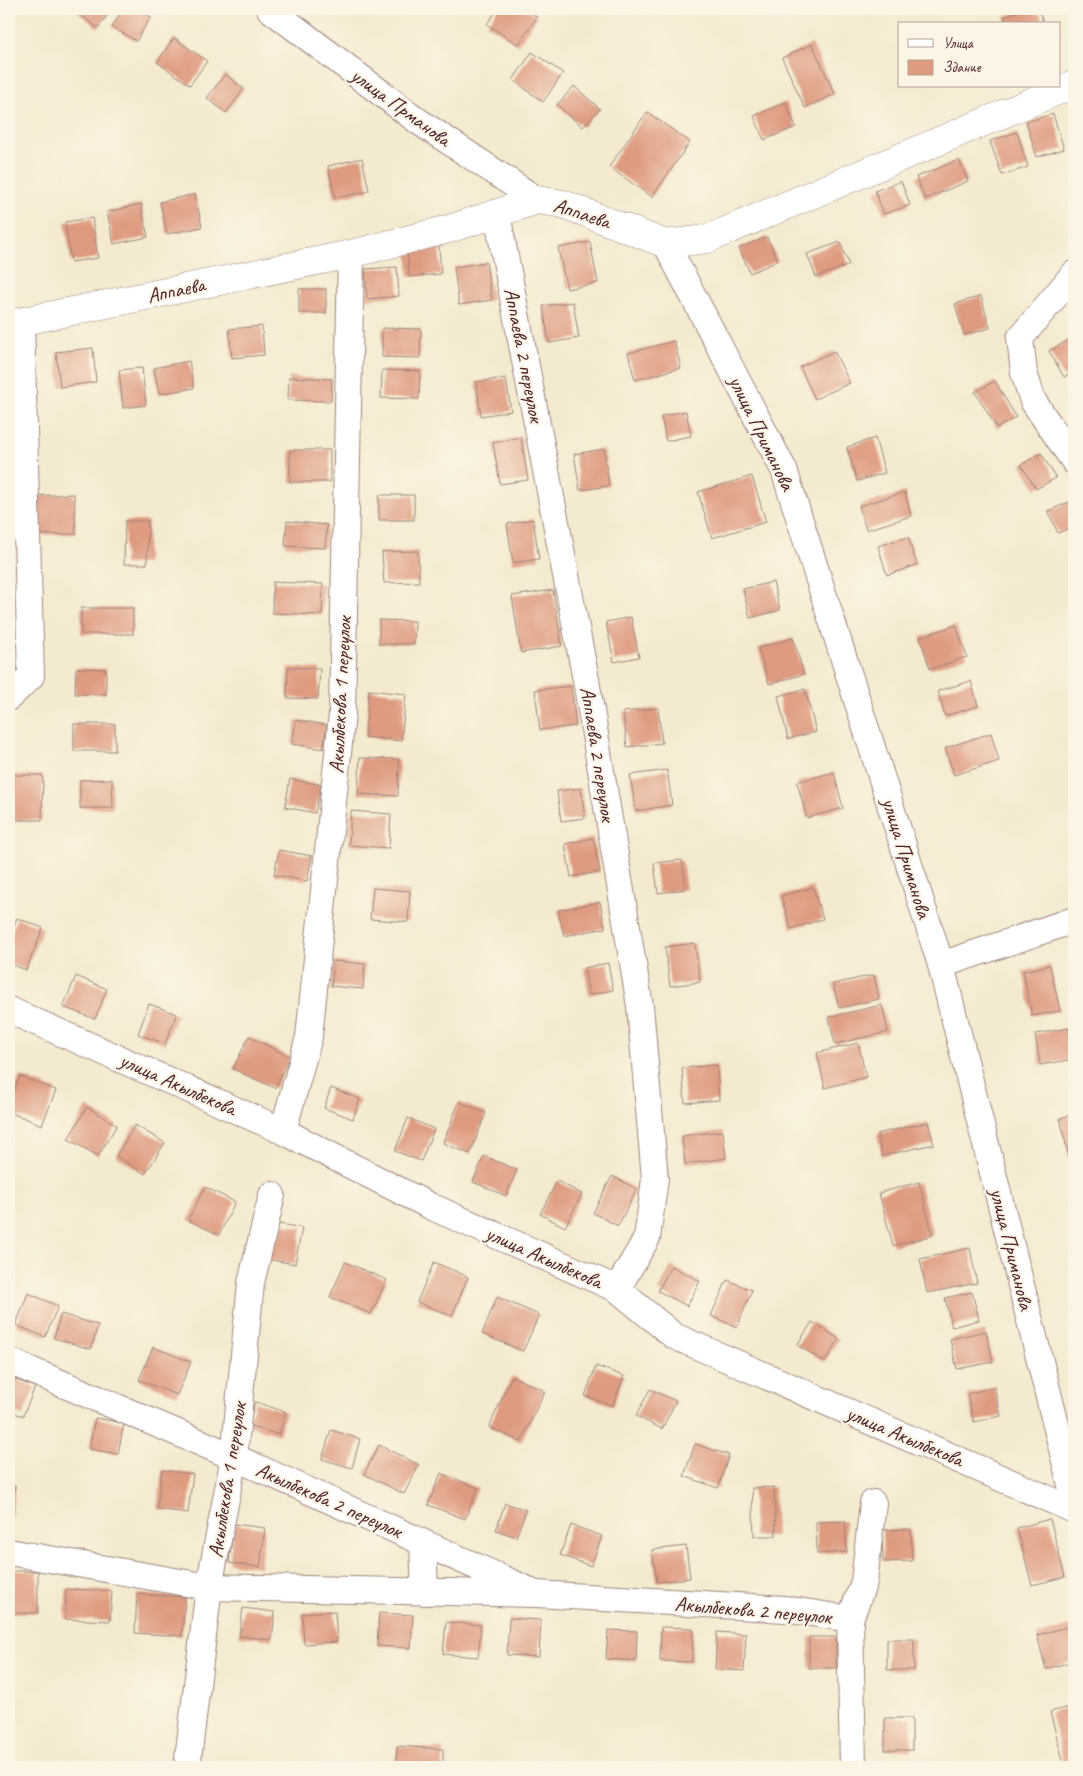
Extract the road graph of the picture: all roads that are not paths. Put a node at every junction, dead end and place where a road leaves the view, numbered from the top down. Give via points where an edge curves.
1 (270, 9) edge
2 (1074, 84) edge
3 (536, 200) junction
4 (497, 214) junction
5 (666, 244) junction
6 (351, 254) junction
7 (1074, 274) edge
8 (15, 323) edge
9 (1074, 461) edge
10 (9, 698) edge
11 (1074, 920) edge
12 (940, 965) junction
13 (9, 1010) edge
14 (283, 1131) junction
15 (272, 1195) dead end
16 (617, 1289) junction
17 (9, 1361) edge
18 (234, 1457) junction
19 (1074, 1498) edge
20 (873, 1502) dead end
21 (1074, 1510) edge
22 (423, 1543) junction
23 (9, 1552) edge
24 (209, 1587) junction
25 (425, 1592) junction
26 (538, 1594) junction
27 (850, 1619) junction
28 (187, 1767) edge
29 (853, 1767) edge

1 - 3 street, улица Прманова via 418,121
2 - 5 street, Аппаева via 707,240
3 - 4 street, Аппаева
3 - 5 street, Аппаева via 563,204
4 - 6 street, Аппаева
4 - 16 street, Аппаева 2 переулок via 586,680 640,1006 654,1179 647,1238
5 - 12 street, улица Приманова via 784,470
6 - 8 street, Аппаева
6 - 14 street, Акылбекова 1 переулок via 342,714 309,1037
7 - 9 street via 1020,338 1024,373 1033,401
8 - 10 street via 31,676
11 - 12 street
12 - 19 street, улица Приманова
13 - 14 street, улица Акылбекова
14 - 16 street, улица Акылбекова via 430,1206
15 - 18 street, Акылбекова 1 переулок via 251,1283
16 - 21 street, улица Акылбекова via 674,1336
17 - 18 street, Акылбекова 2 переулок
18 - 22 street, Акылбекова 2 переулок
18 - 24 street, Акылбекова 1 переулок
20 - 27 street via 864,1582
22 - 25 street
22 - 26 street, Акылбекова 2 переулок
23 - 24 street, Акылбекова 2 переулок
24 - 25 street, Акылбекова 2 переулок
24 - 28 street, Акылбекова 1 переулок
25 - 26 street, Акылбекова 2 переулок
26 - 27 street, Акылбекова 2 переулок via 785,1609
27 - 29 street, Акылбекова 2 переулок

